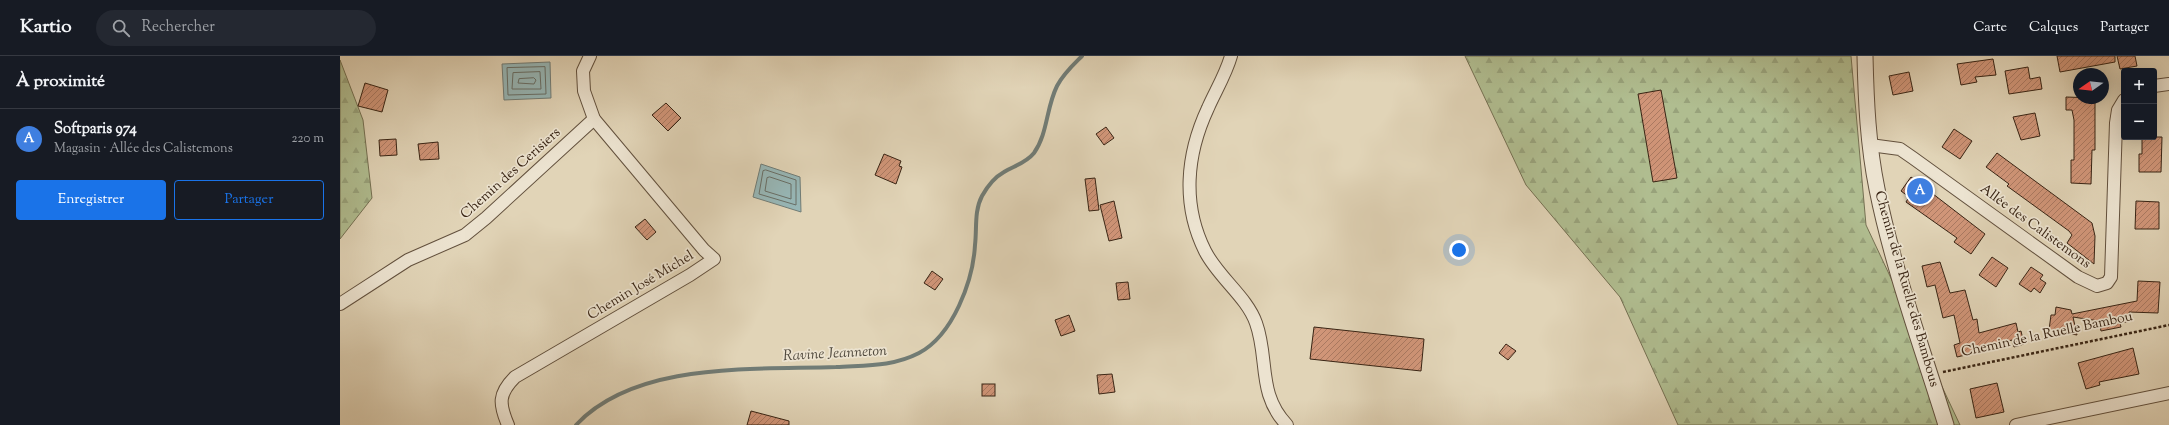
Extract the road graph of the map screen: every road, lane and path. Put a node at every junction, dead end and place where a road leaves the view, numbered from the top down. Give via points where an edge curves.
1 (590, 56) edge
2 (1231, 56) edge
3 (1865, 56) edge
4 (2169, 84) edge
5 (2157, 86) edge
6 (2122, 104) edge
7 (594, 119) junction
8 (1870, 145) junction
9 (340, 304) edge
10 (2169, 325) edge
11 (1930, 375) junction
12 (2169, 392) edge
13 (508, 425) edge
14 (1287, 425) edge
15 (1946, 425) edge
16 (2016, 425) edge

1 - 7 street, Chemin José Michel via 583,71 584,90
2 - 14 street via 1204,117 1192,153 1188,176 1194,215 1208,256 1256,322 1269,396 1274,408
3 - 8 street, Chemin de la Ruelle des Bambous
4 - 5 street
6 - 8 street, Allée des Calistemons via 2116,123 2111,276 2107,283 2097,286 2078,277 1900,149
7 - 9 street, Chemin des Cerisiers via 465,235 408,260
7 - 13 street, Chemin José Michel via 714,259 515,377 502,393 502,405
8 - 11 street, Chemin de la Ruelle des Bambous via 1885,226
10 - 11 path, Chemin de la Ruelle Bambou
11 - 15 street, Chemin de la Ruelle des Bambous
12 - 16 street

